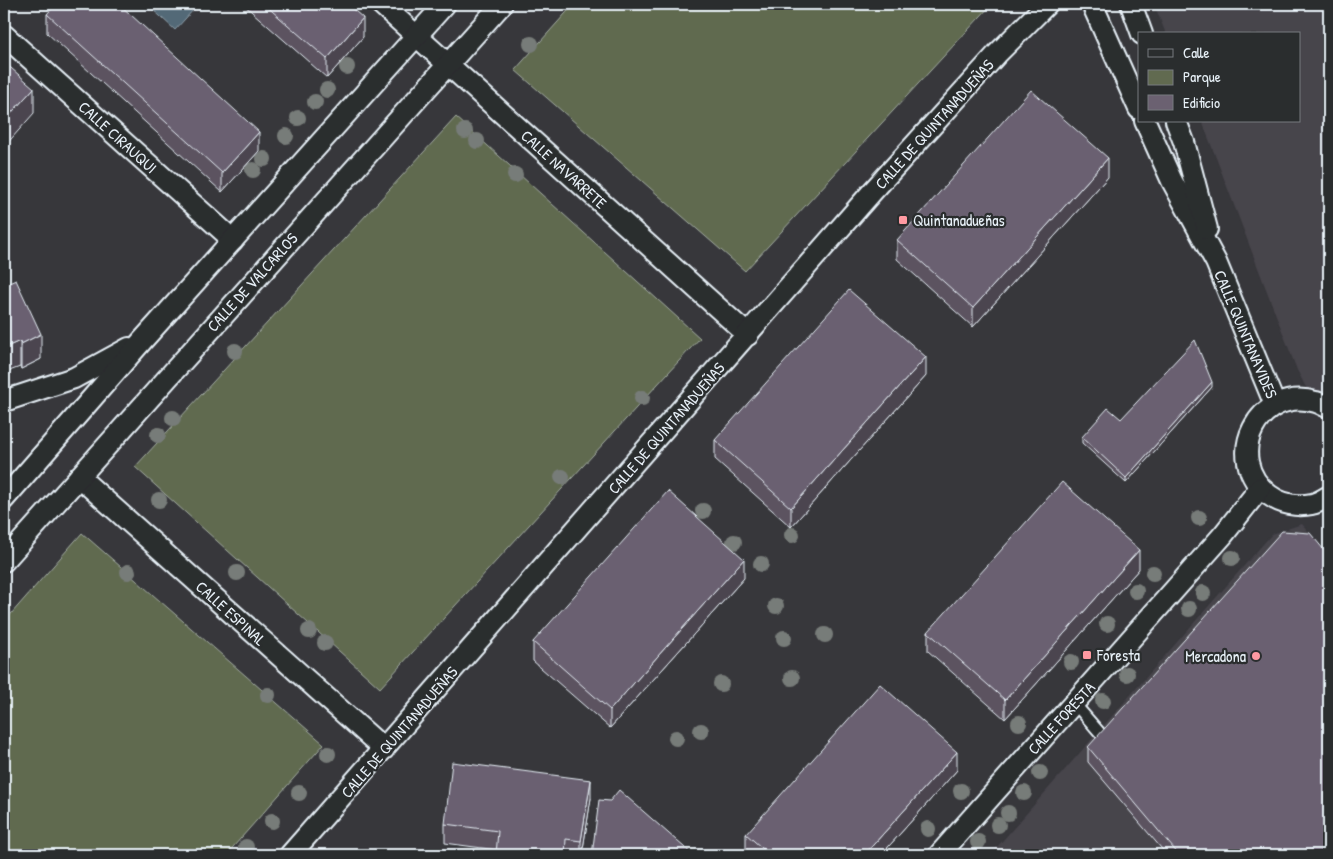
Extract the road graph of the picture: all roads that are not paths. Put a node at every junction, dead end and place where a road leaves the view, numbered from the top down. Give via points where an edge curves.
1 (381, 4) edge
2 (445, 4) edge
3 (502, 4) edge
4 (1047, 4) edge
5 (1092, 4) edge
6 (1131, 4) edge
7 (1141, 32) edge
8 (4, 35) edge
9 (416, 36) junction
10 (447, 64) junction
11 (1138, 107) edge
12 (1145, 122) edge
13 (1176, 122) edge
14 (233, 240) junction
15 (1216, 262) junction
16 (748, 335) junction
17 (142, 342) junction
18 (4, 401) edge
19 (1276, 405) junction
20 (1329, 408) edge
21 (79, 476) junction
22 (1260, 488) junction
23 (1329, 496) edge
24 (4, 499) edge
25 (4, 561) edge
26 (1074, 703) junction
27 (1107, 741) edge
28 (384, 749) junction
29 (290, 855) edge
30 (938, 855) edge

1 - 9 street, CALLE NAVARRETE
2 - 9 street
3 - 10 street, CALLE DE VALCARLOS
4 - 16 street, CALLE DE QUINTANADUEÑAS via 997,54 872,192
5 - 11 street
6 - 7 street
8 - 14 street, CALLE CIRAUQUI
9 - 10 street, CALLE NAVARRETE
9 - 14 street
10 - 16 street, CALLE NAVARRETE
10 - 21 street, CALLE DE VALCARLOS
12 - 15 street, CALLE QUINTANAVIDES via 1172,181
13 - 15 street, CALLE QUINTANAVIDES
14 - 17 street
15 - 19 street, CALLE QUINTANAVIDES
16 - 28 street, CALLE DE QUINTANADUEÑAS
17 - 18 street via 74,378
17 - 24 street
19 - 20 street via 1303,400
19 - 22 street via 1262,414 1247,443 1251,474
21 - 25 street, CALLE DE VALCARLOS
21 - 28 street, CALLE ESPINAL
22 - 23 street via 1276,500 1294,505 1313,504
22 - 26 street, CALLE FORESTA via 1223,535
26 - 27 lane
26 - 30 street, CALLE FORESTA
28 - 29 street, CALLE DE QUINTANADUEÑAS

